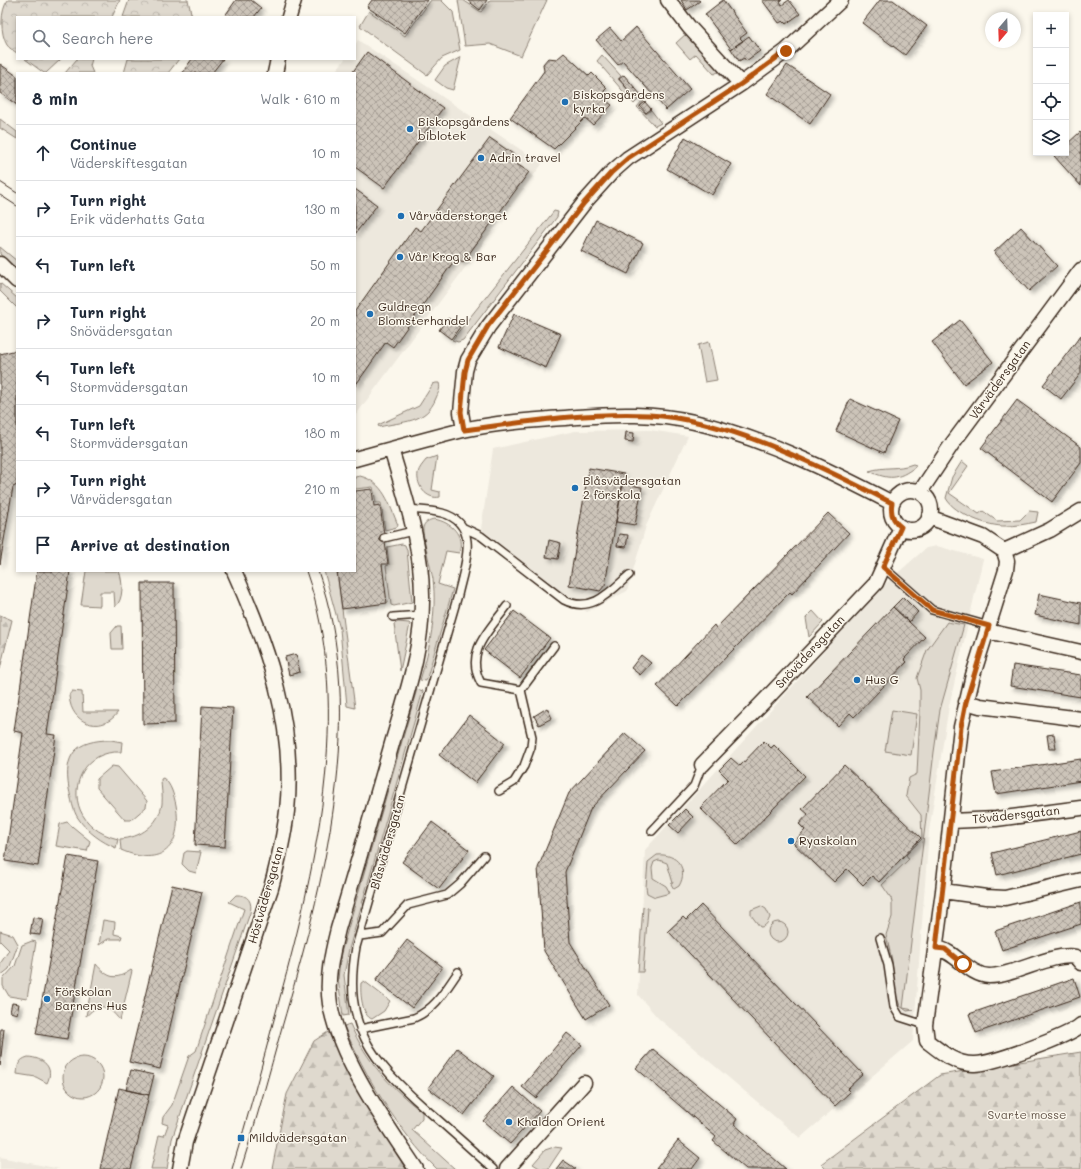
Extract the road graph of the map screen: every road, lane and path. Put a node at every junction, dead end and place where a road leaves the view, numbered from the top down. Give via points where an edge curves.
1 (294, 0) edge
2 (668, 0) edge
3 (841, 0) edge
4 (289, 16) edge
5 (278, 60) edge
6 (275, 72) edge
7 (741, 84) junction
8 (0, 264) edge
9 (1081, 270) edge
10 (16, 280) edge
11 (464, 430) junction
12 (391, 449) junction
13 (356, 459) edge
14 (920, 492) junction
15 (892, 503) junction
16 (408, 509) junction
17 (1081, 511) edge
18 (929, 517) junction
19 (464, 527) junction
20 (901, 527) junction
21 (414, 531) junction
22 (384, 538) dead end
23 (1004, 551) junction
24 (883, 567) junction
25 (234, 572) edge
26 (629, 575) dead end
27 (507, 606) dead end
28 (422, 615) junction
29 (393, 616) dead end
30 (988, 629) junction
31 (554, 646) dead end
32 (1081, 652) edge
33 (521, 690) junction
34 (966, 702) junction
35 (1081, 719) edge
36 (702, 764) joint
37 (499, 791) dead end
38 (1081, 808) edge
39 (951, 821) junction
40 (652, 831) dead end
41 (484, 856) dead end
42 (1081, 880) edge
43 (943, 891) junction
44 (360, 936) junction
45 (880, 938) dead end
46 (936, 948) junction
47 (1081, 963) edge
48 (458, 972) dead end
49 (925, 1025) junction
50 (1081, 1025) edge
51 (360, 1028) junction
52 (584, 1084) dead end
53 (180, 1169) edge
54 (416, 1169) edge
55 (493, 1169) edge
56 (507, 1169) edge

1 - 4 street
2 - 7 street
3 - 7 street via 786,51
5 - 6 street
7 - 11 street via 628,158 584,203 488,326 468,360 461,412
8 - 10 street
9 - 14 street, Vårvädersgatan via 952,444
11 - 12 street
11 - 15 street via 535,420 610,415 650,415 694,422 754,439
12 - 13 street
12 - 16 street, Blåsvädersgatan
14 - 15 street via 902,492
14 - 18 street via 929,503
15 - 20 street via 892,515
16 - 19 lane via 441,512
16 - 21 street, Blåsvädersgatan
17 - 23 street via 1050,530
18 - 20 street via 924,525 915,529
18 - 23 street via 983,537
19 - 26 lane via 481,536 564,600 573,604 590,604 608,594
19 - 44 lane, Blåsvädersgatan via 468,541 458,596
20 - 24 street, Snövädersgatan
21 - 22 lane
21 - 28 street, Blåsvädersgatan via 419,557
23 - 30 street via 1006,570
24 - 30 lane via 932,610
24 - 36 street, Snövädersgatan via 876,583
25 - 53 street, Höstvädersgatan via 266,649 282,708 287,751 287,811 281,850 271,888 185,1142
27 - 33 lane via 476,648 475,672 481,683
28 - 29 lane
28 - 54 street, Blåsvädersgatan via 412,680 337,934 330,966 329,990 335,1024 357,1075
30 - 32 street
30 - 34 street
31 - 33 lane
33 - 37 lane via 530,729 531,747 524,766 514,782
34 - 35 street
34 - 39 street
36 - 40 lane via 694,786
38 - 39 street, Tövädersgatan via 996,819
39 - 43 street
41 - 44 lane via 447,895 408,905 382,933
42 - 43 street via 1004,898
43 - 46 street
44 - 51 lane, Blåsvädersgatan via 353,966 352,991
45 - 49 lane via 888,964 894,1007 900,1017
46 - 47 street via 945,949 963,964 988,976 1064,956 1076,957
46 - 49 street
48 - 51 lane via 439,1000 420,1016
49 - 50 street via 927,1041 960,1062 975,1064 1063,1036
51 - 55 lane, Blåsvädersgatan via 373,1054 389,1074
52 - 56 street

